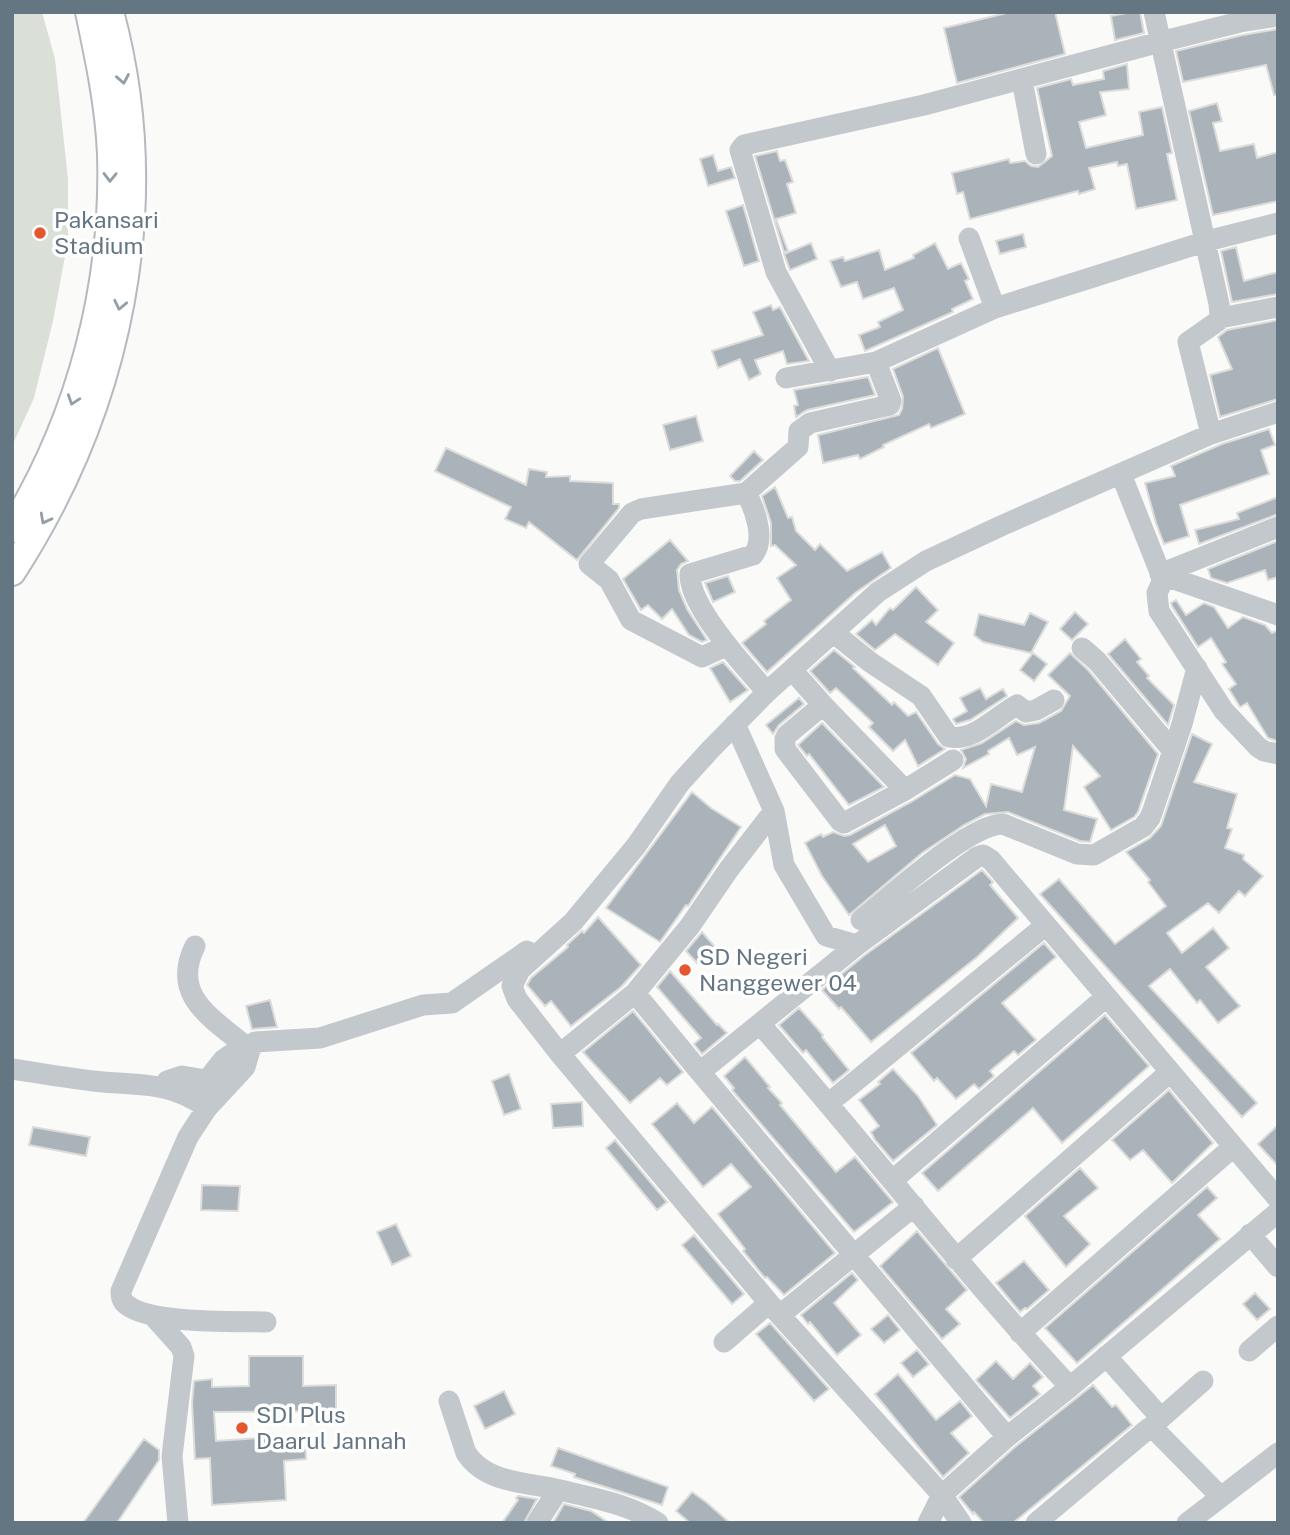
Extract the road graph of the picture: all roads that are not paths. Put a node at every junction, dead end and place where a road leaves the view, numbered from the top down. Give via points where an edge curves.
1 (89, 12) edge
2 (110, 12) edge
3 (1154, 12) edge
4 (1278, 16) edge
5 (1243, 17) edge
6 (1160, 42) junction
7 (1022, 80) junction
8 (1036, 154) dead end
9 (1278, 223) edge
10 (969, 238) dead end
11 (1206, 241) junction
12 (995, 307) junction
13 (1278, 307) edge
14 (1220, 318) junction
15 (876, 362) junction
16 (830, 371) junction
17 (786, 378) dead end
18 (1278, 412) edge
19 (1211, 434) junction
20 (1121, 474) junction
21 (746, 494) junction
22 (1278, 527) edge
23 (12, 529) edge
24 (12, 572) edge
25 (1162, 577) junction
26 (1278, 615) edge
27 (834, 633) junction
28 (726, 646) junction
29 (1082, 648) dead end
30 (1197, 668) junction
31 (792, 670) junction
32 (767, 692) junction
33 (1054, 700) dead end
34 (824, 705) junction
35 (735, 724) junction
36 (1172, 751) junction
37 (1278, 754) edge
38 (953, 760) dead end
39 (905, 790) junction
40 (774, 811) junction
41 (861, 920) dead end
42 (1046, 925) junction
43 (826, 936) junction
44 (549, 945) junction
45 (195, 946) dead end
46 (857, 946) junction
47 (824, 974) junction
48 (635, 993) junction
49 (1106, 997) junction
50 (760, 1024) junction
51 (251, 1045) junction
52 (560, 1054) junction
53 (12, 1069) edge
54 (700, 1072) junction
55 (1170, 1072) junction
56 (206, 1080) junction
57 (164, 1087) junction
58 (200, 1103) junction
59 (829, 1103) junction
60 (1233, 1147) junction
61 (892, 1180) junction
62 (1278, 1199) edge
63 (914, 1206) junction
64 (1278, 1212) edge
65 (1250, 1234) junction
66 (854, 1254) junction
67 (956, 1259) junction
68 (1278, 1267) edge
69 (774, 1309) junction
70 (155, 1317) junction
71 (266, 1322) dead end
72 (1278, 1326) edge
73 (1020, 1333) junction
74 (723, 1342) dead end
75 (1249, 1351) dead end
76 (1106, 1356) junction
77 (1203, 1381) dead end
78 (1070, 1387) junction
79 (449, 1401) dead end
80 (1155, 1423) junction
81 (1007, 1437) junction
82 (1278, 1453) edge
83 (558, 1489) junction
84 (942, 1495) junction
85 (1222, 1497) junction
86 (617, 1514) edge
87 (1045, 1520) edge
88 (178, 1523) edge
89 (537, 1523) edge
90 (658, 1523) edge
91 (928, 1523) edge
92 (961, 1523) edge
93 (1187, 1523) edge

1 -> 23 main road via 103,78 111,153 110,229 100,300 84,369 60,437
2 -> 24 main road via 125,85 131,156 131,229 123,292 91,418 66,478
3 - 6 street
4 - 5 street
5 - 6 street
6 - 7 street
6 - 11 street
7 - 8 street
7 - 16 street via 754,141 740,150 776,272
9 - 11 street
10 - 12 street
11 - 12 street
11 - 14 street
12 - 15 street
13 - 14 street
14 - 19 street via 1188,342
15 - 16 street
15 - 21 street via 890,405 810,423 799,431 798,447
16 - 17 street
18 - 19 street
19 - 20 street
20 - 25 street
20 - 27 street via 926,561 878,592
21 - 28 street via 755,509 757,551 690,574 699,603
21 - 28 street via 632,513 589,564 609,580 631,620 702,657
22 - 25 street
25 - 26 street
25 - 30 street via 1157,593 1159,611
27 - 31 street
27 - 33 street via 921,696 948,737 962,737 985,727 1017,705 1026,712
28 - 32 street
29 - 36 street
30 - 36 street
30 - 37 street via 1244,734 1264,751
31 - 32 street
31 - 34 street
32 - 35 street
34 - 39 street
34 - 39 street via 787,735 785,749 840,821 844,823
35 - 40 street
35 - 44 street via 680,783 636,846
36 - 41 street via 1150,818 1143,827 1094,855 1077,854 1003,824 993,825 946,851
38 - 39 street
40 - 43 street via 784,865
40 - 48 street
42 - 46 street via 990,860 979,855
42 - 49 street
42 - 59 street
43 - 46 street
43 - 47 street
44 - 51 street via 522,953 452,1003 423,1005 320,1038
44 - 52 street via 520,970 512,986
45 - 51 street via 186,968 192,997
46 - 47 street
47 - 50 street
48 - 52 street
48 - 54 street
49 - 55 street
49 - 61 street
50 - 54 street
50 - 59 street
51 - 56 street via 223,1060
51 - 58 street via 246,1067
52 - 69 street
53 - 57 street
54 - 66 street
55 - 60 street
55 - 67 street
56 - 57 street via 182,1076 167,1081
56 - 58 street
57 - 58 street
58 - 70 street via 121,1291 126,1305
59 - 61 street
60 - 62 street
60 - 73 street
61 - 63 street
63 - 66 street
63 - 67 street
64 - 65 street
65 - 68 street
65 - 76 street
66 - 69 street
66 - 81 street
67 - 73 street
69 - 74 street
69 - 84 street
70 - 71 street
70 - 88 street via 184,1356 172,1456
72 - 75 street
73 - 78 street
76 - 78 street
76 - 80 street
77 - 80 street
78 - 81 street
79 - 83 street via 462,1444 477,1466 505,1479
80 - 85 street via 1172,1447
80 - 87 street
81 - 84 street
82 - 85 street
83 - 86 street
83 - 89 street
84 - 91 street
84 - 92 street
85 - 93 street
86 - 90 street via 644,1514

